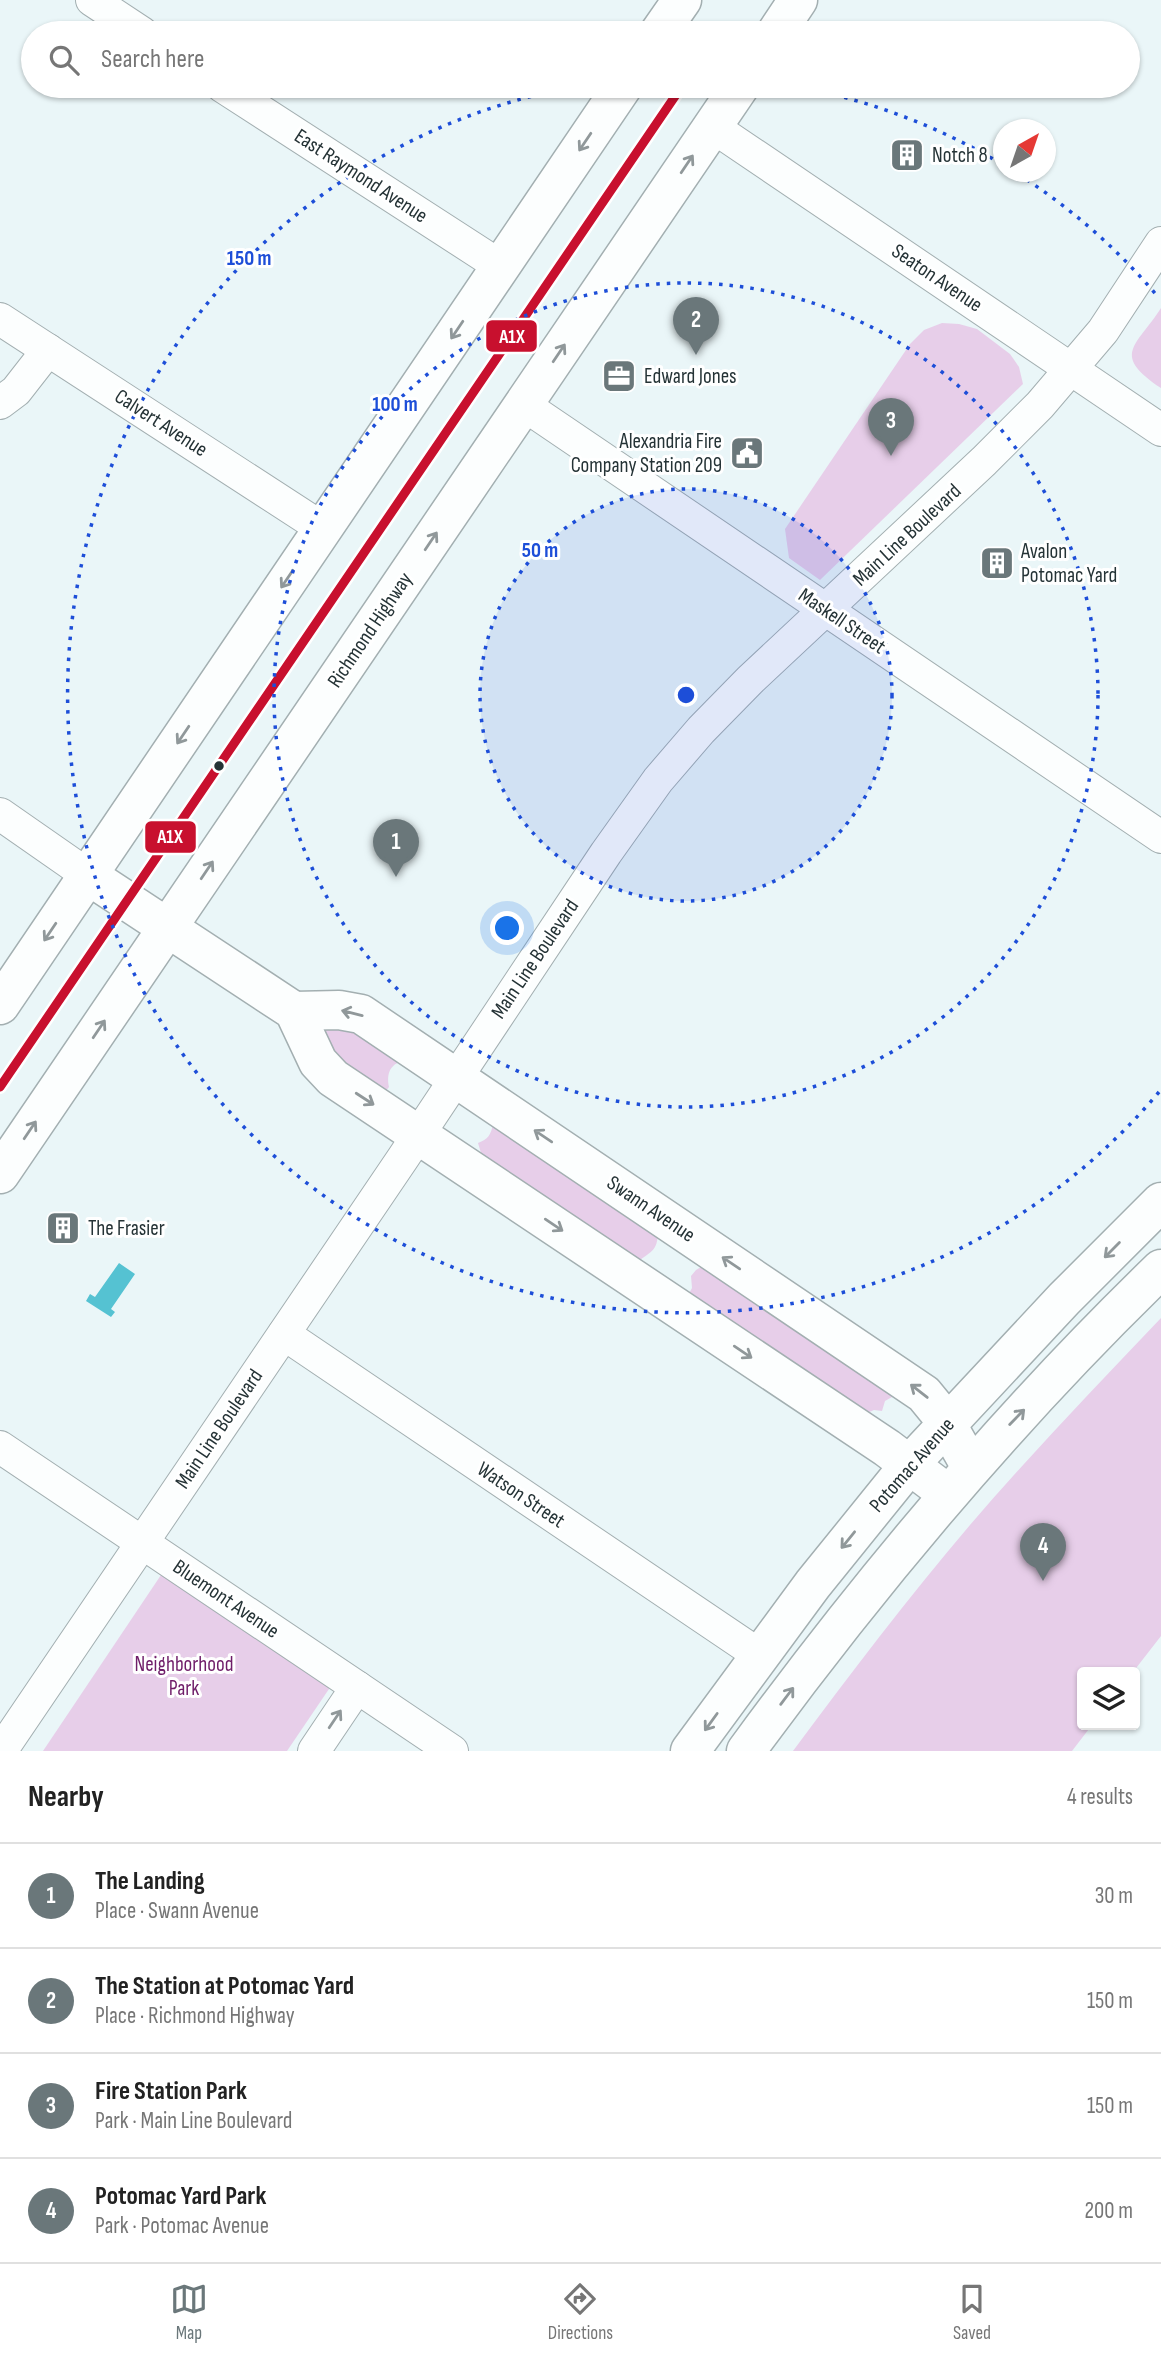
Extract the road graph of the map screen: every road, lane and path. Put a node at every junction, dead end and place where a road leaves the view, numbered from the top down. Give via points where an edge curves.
1 (92, 0) edge
2 (798, 0) edge
3 (124, 21) edge
4 (784, 21) edge
5 (241, 98) edge
6 (615, 98) edge
7 (732, 98) edge
8 (713, 127) junction
9 (1161, 243) edge
10 (500, 266) junction
11 (0, 319) edge
12 (48, 350) junction
13 (1071, 370) junction
14 (0, 404) edge
15 (524, 405) junction
16 (1161, 430) edge
17 (321, 528) junction
18 (827, 610) junction
19 (0, 814) edge
20 (1161, 837) edge
21 (89, 876) junction
22 (168, 927) junction
23 (0, 1005) edge
24 (294, 1011) junction
25 (456, 1078) junction
26 (419, 1135) junction
27 (0, 1174) edge
28 (1161, 1202) edge
29 (1161, 1269) edge
30 (284, 1334) junction
31 (946, 1424) junction
32 (0, 1447) edge
33 (910, 1464) junction
34 (959, 1481) junction
35 (142, 1542) junction
36 (759, 1655) junction
37 (357, 1687) junction
38 (1, 1751) edge
39 (314, 1751) edge
40 (452, 1751) edge
41 (690, 1751) edge
42 (746, 1751) edge

1 - 3 street
2 - 4 main road
5 - 10 street, East Raymond Avenue
6 -> 10 main road
7 - 8 main road, Richmond Highway
8 - 13 street, Seaton Avenue
15 -> 8 main road, Richmond Highway
9 - 13 street, Main Line Boulevard
10 -> 17 main road
11 - 12 street, Calvert Avenue
12 - 14 street
12 - 17 street, Calvert Avenue
13 - 16 street, Seaton Avenue
13 - 18 street, Main Line Boulevard via 1014,432
15 - 18 street, Maskell Street
22 -> 15 main road, Richmond Highway
17 -> 21 main road
18 - 20 street, Maskell Street
18 - 25 street, Main Line Boulevard via 726,704 658,780
19 - 21 street
21 - 22 main road
21 -> 23 main road
22 - 24 main road
27 -> 22 main road, Richmond Highway
25 -> 24 main road, Swann Avenue via 361,1014
24 -> 26 main road via 325,1071
25 - 26 street, Main Line Boulevard
31 -> 25 main road, Swann Avenue via 930,1399 918,1390
26 - 30 street, Main Line Boulevard
26 -> 33 main road
28 -> 31 main road, Potomac Avenue
34 -> 29 main road
30 - 35 street, Main Line Boulevard
30 - 36 street, Watson Street
31 - 33 main road, Potomac Avenue
31 - 34 main road, Swann Avenue
32 - 35 street, Bluemont Avenue
33 - 34 main road
33 -> 36 main road, Potomac Avenue
42 -> 34 main road via 857,1603
35 - 37 street, Bluemont Avenue
35 - 38 street, Main Line Boulevard
36 -> 41 main road, Potomac Avenue
39 -> 37 street
37 - 40 street, Bluemont Avenue

